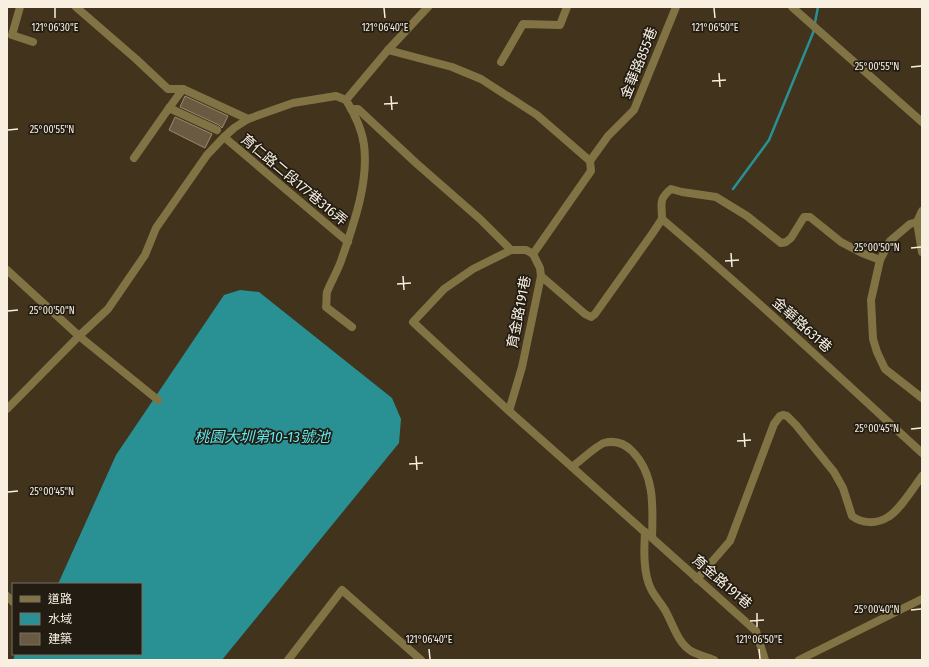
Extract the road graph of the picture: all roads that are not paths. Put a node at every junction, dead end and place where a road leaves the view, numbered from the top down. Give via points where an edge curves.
1 (20, 7) edge
2 (76, 7) edge
3 (428, 7) edge
4 (567, 7) edge
5 (676, 7) edge
6 (792, 7) edge
7 (33, 42) dead end
8 (388, 50) junction
9 (501, 62) dead end
10 (183, 89) junction
11 (346, 100) junction
12 (169, 108) junction
13 (351, 109) junction
14 (248, 119) junction
15 (922, 122) edge
16 (217, 130) dead end
17 (224, 137) junction
18 (134, 158) dead end
19 (590, 161) junction
20 (922, 211) edge
21 (662, 219) junction
22 (917, 222) junction
23 (348, 242) junction
24 (511, 250) junction
25 (922, 252) edge
26 (533, 254) junction
27 (880, 260) junction
28 (7, 270) edge
29 (541, 276) junction
30 (352, 327) dead end
31 (79, 336) junction
32 (922, 398) edge
33 (158, 400) dead end
34 (7, 409) edge
35 (509, 411) junction
36 (922, 453) edge
37 (572, 467) junction
38 (922, 476) edge
39 (645, 532) junction
40 (652, 538) junction
41 (697, 579) junction
42 (922, 599) edge
43 (288, 660) edge
44 (421, 660) edge
45 (714, 660) edge
46 (765, 660) edge
47 (799, 660) edge

1 - 7 street via 12,35
2 - 10 street via 168,89
3 - 8 street
4 - 9 street via 560,25 523,24
5 - 19 street, 金華路855巷 via 634,110 608,136
6 - 15 street
8 - 11 street
8 - 19 street via 452,67 481,79 537,114
10 - 12 street
10 - 14 street
11 - 13 street
11 - 14 street via 336,96 293,103
12 - 16 street
12 - 18 street
13 - 23 street via 364,144 365,166 361,194
13 - 24 street via 358,109 480,218
14 - 17 street
17 - 23 street, 育仁路二段177巷316弄
17 - 31 street via 207,155 156,228 145,255 108,309
19 - 26 street via 591,171
20 - 22 street
21 - 27 street via 661,200 671,189 716,197 748,216 781,242 791,238 804,217 810,216 841,242
21 - 29 street via 591,317
21 - 36 street, 金華路631巷 via 823,361
22 - 25 street
22 - 27 street via 910,224 890,241
23 - 30 street via 327,293 326,307
24 - 26 street via 526,250
24 - 35 street via 473,269 444,289 413,322
26 - 29 street, 育金路191巷
27 - 32 street via 871,300 873,339 885,368
28 - 31 street
29 - 35 street, 育金路191巷 via 522,368
31 - 33 street
31 - 34 street
35 - 37 street
37 - 39 street, 育金路191巷
37 - 40 street via 603,443 616,442 629,448 638,458 649,480 653,506
38 - 41 street via 889,517 872,522 856,519 852,516 843,488 834,472 796,425 787,416 780,416 774,424 730,541
39 - 40 street, 育金路191巷
39 - 45 street via 646,577 651,589 666,610 682,644 691,652
40 - 41 street, 育金路191巷
41 - 46 street, 育金路191巷 via 756,631
42 - 47 street
43 - 44 street via 342,590

